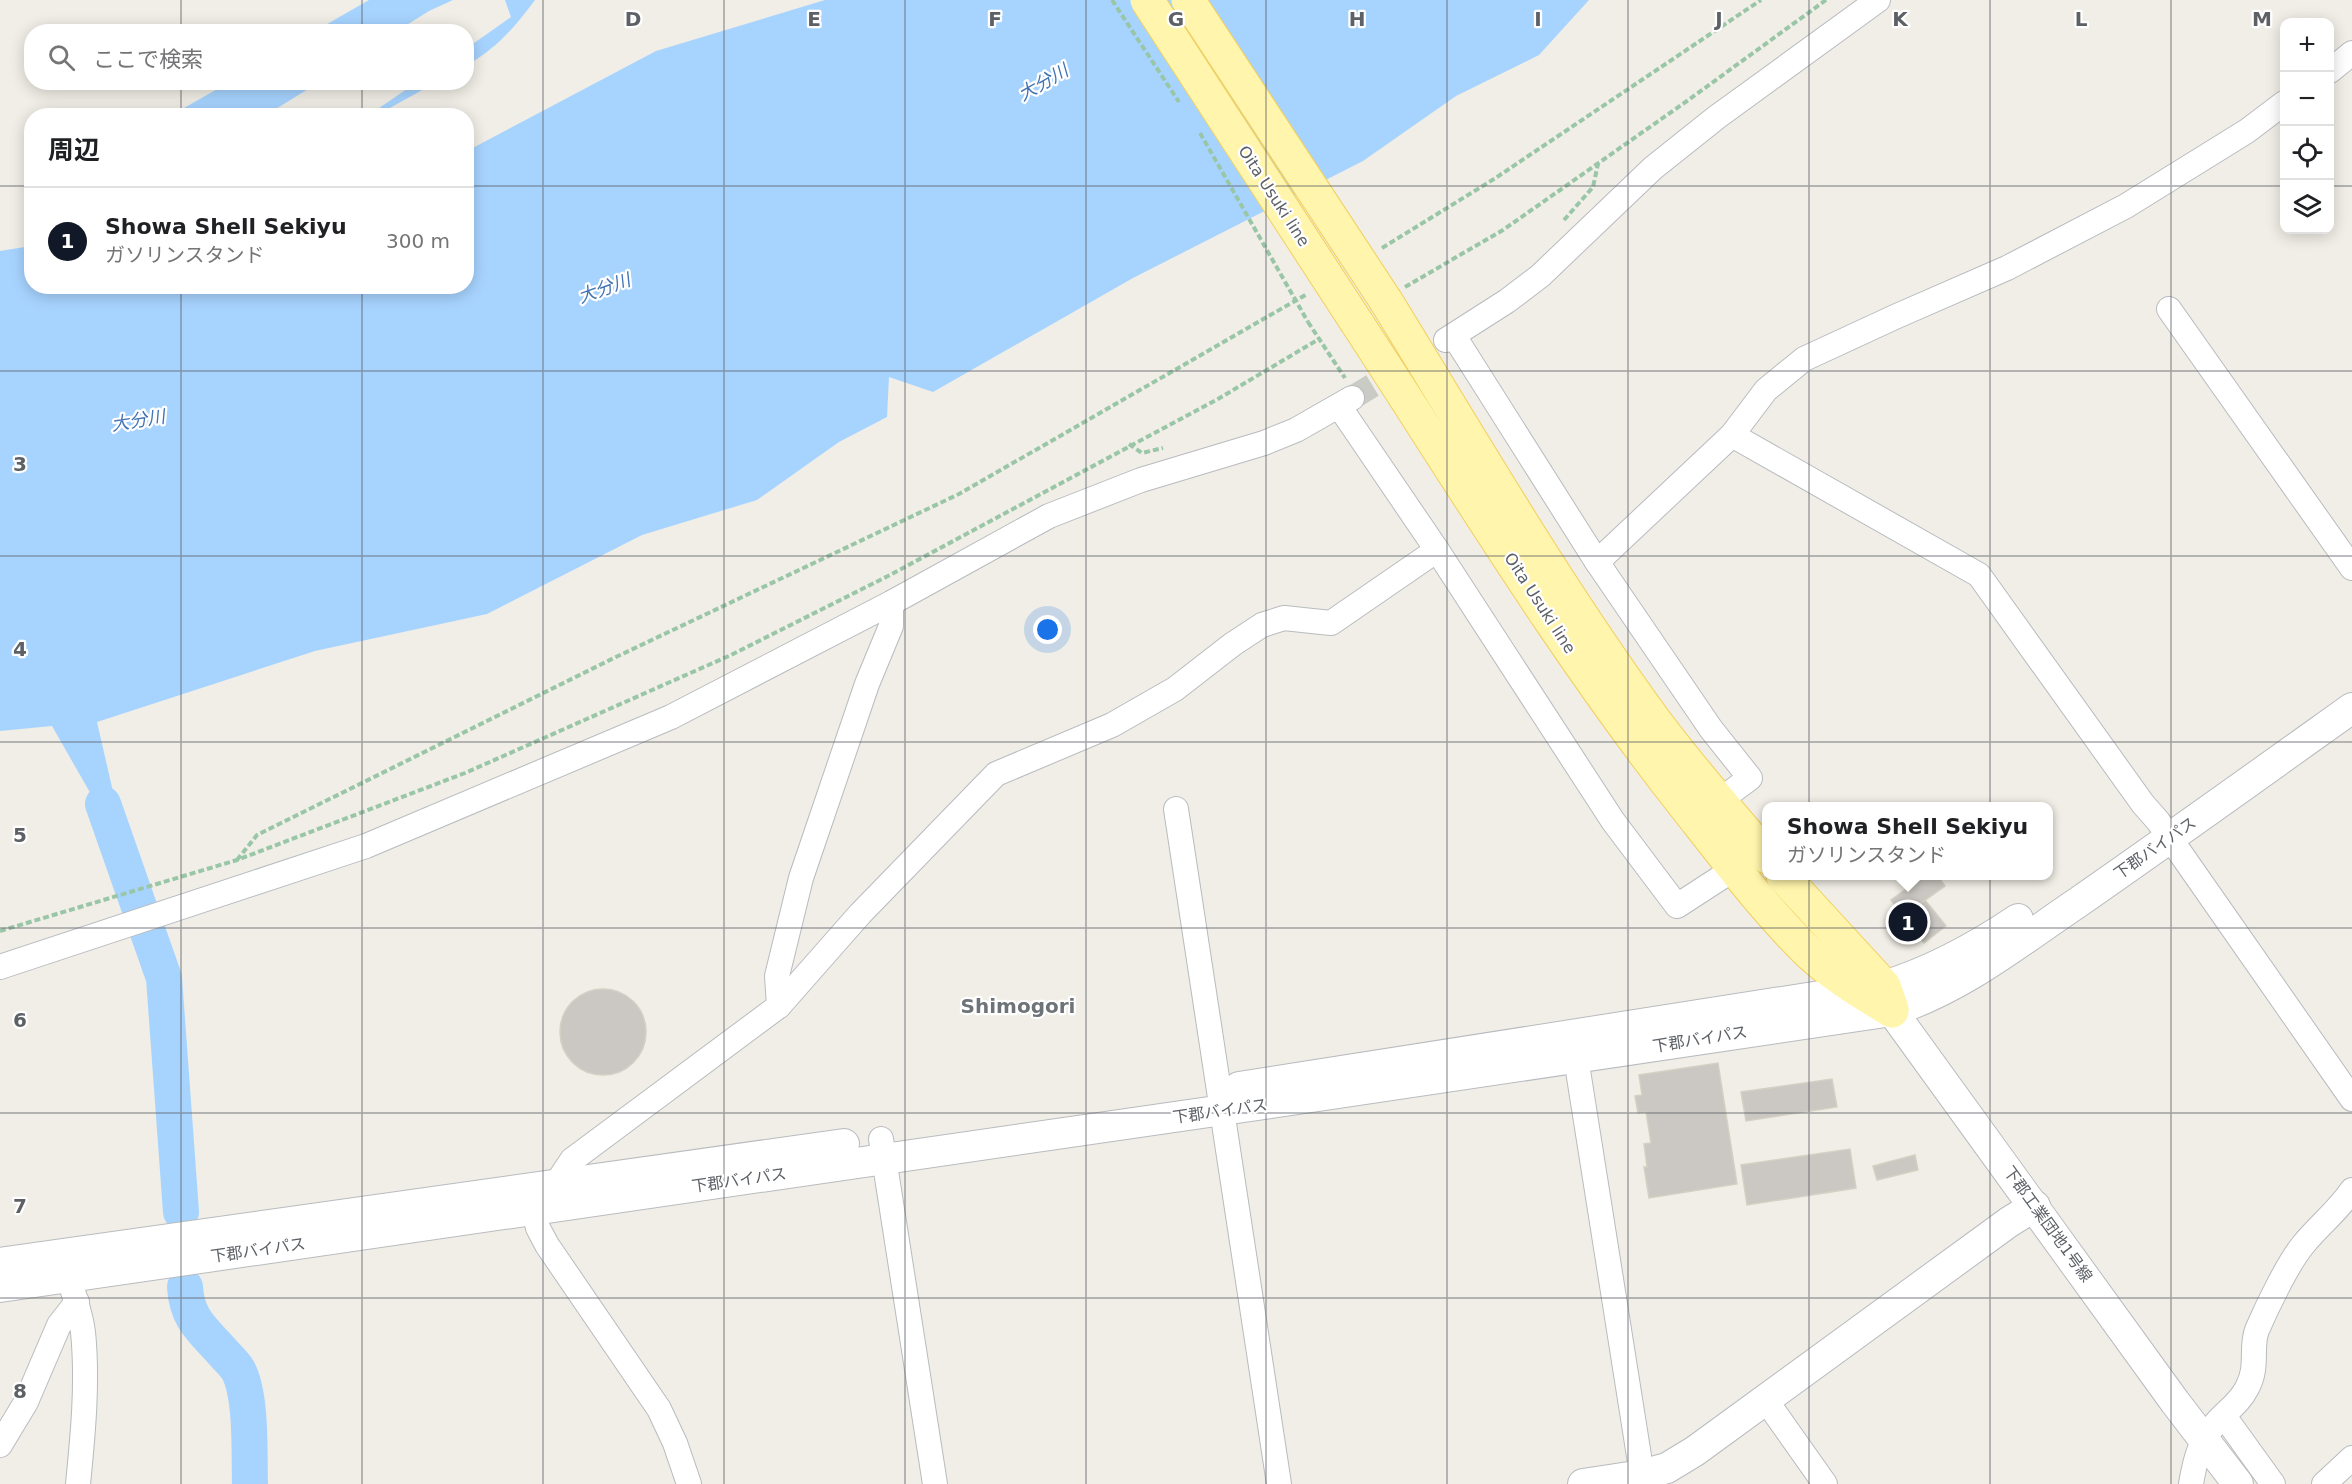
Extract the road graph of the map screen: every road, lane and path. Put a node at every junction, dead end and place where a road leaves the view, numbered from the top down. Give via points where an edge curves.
1 (1112, 0) edge
2 (1147, 0) edge
3 (1188, 0) edge
4 (1761, 0) edge
5 (1826, 0) edge
6 (1878, 0) edge
7 (2352, 53) edge
8 (2334, 68) edge
9 (1180, 104) dead end
10 (2280, 106) edge
11 (1199, 132) dead end
12 (1376, 251) dead end
13 (1308, 294) dead end
14 (1395, 294) junction
15 (2169, 309) dead end
16 (1308, 322) dead end
17 (1319, 339) dead end
18 (1732, 435) junction
19 (1437, 550) junction
20 (1597, 562) junction
21 (2352, 568) edge
22 (891, 603) junction
23 (2352, 685) edge
24 (2352, 708) edge
25 (1719, 801) junction
26 (1176, 809) dead end
27 (2164, 830) junction
28 (1762, 851) edge
29 (237, 860) junction
30 (1734, 869) junction
31 (1786, 880) edge
32 (0, 931) edge
33 (0, 967) edge
34 (1878, 996) junction
35 (779, 1006) junction
36 (1576, 1058) junction
37 (2352, 1099) edge
38 (1222, 1100) junction
39 (883, 1149) junction
40 (556, 1184) junction
41 (2352, 1190) edge
42 (2035, 1206) junction
43 (534, 1210) junction
44 (0, 1263) edge
45 (70, 1277) junction
46 (0, 1287) edge
47 (1765, 1399) junction
48 (2214, 1427) junction
49 (0, 1445) edge
50 (2352, 1458) edge
51 (1641, 1475) junction
52 (2195, 1481) edge
53 (78, 1484) edge
54 (689, 1484) edge
55 (935, 1484) edge
56 (1279, 1484) edge
57 (1583, 1484) edge
58 (1826, 1484) edge
59 (2238, 1484) edge
60 (2273, 1484) edge
61 (2324, 1484) edge

1 - 9 path, bridge
2 - 30 main road, Oita Usuki line, bridge via 1625,729
3 - 14 main road, Oita Usuki line, bridge
4 - 12 path via 1494,178
5 - 14 path via 1503,230
6 - 20 street via 1717,117 1653,168 1540,276 1450,338
7 - 8 street
10 - 18 street via 2126,206 2007,268 1804,359 1766,390
11 - 16 path, bridge
13 - 29 path via 959,494 616,657 257,835
14 - 25 main road, Oita Usuki line via 1577,609 1653,718
15 - 21 street
17 - 29 path via 1218,399 888,576 730,655 465,773
18 - 20 street
18 - 27 street via 1979,575
19 - 22 street via 1346,402 1264,443 1141,480 1049,516
19 - 30 street via 1613,821 1677,906
19 - 35 street via 1331,623 1284,618 1262,625 1176,689 1112,725 996,774 860,914
20 - 25 street via 1711,729 1750,778
22 - 33 street via 671,717 366,846
22 - 35 street via 891,626 867,684 801,878 777,975
23 - 27 street, 下郡バイパス
24 - 27 street, 下郡バイパス
25 - 28 main road, Oita Usuki line
26 - 38 street
27 - 34 street, 下郡バイパス via 1985,966 1935,995
27 - 37 street
29 - 32 path
30 - 34 main road, Oita Usuki line via 1802,946
31 - 34 main road
34 - 36 street, 下郡バイパス
34 - 38 street, 下郡バイパス
34 - 42 street, 下郡工業団地1号線
35 - 40 street via 572,1160
36 - 38 street, 下郡バイパス
36 - 51 street
38 - 39 street, 下郡バイパス
38 - 56 street
39 - 40 street, 下郡バイパス
39 - 43 street, 下郡バイパス
39 - 55 street
40 - 45 street, 下郡バイパス
41 - 48 street via 2338,1210 2303,1244 2291,1264 2257,1331 2253,1376 2244,1395
42 - 47 street
42 - 48 street, 下郡工業団地1号線 via 2175,1402
43 - 45 street, 下郡バイパス
43 - 54 street via 547,1245 658,1409
44 - 45 street, 下郡バイパス
45 - 46 street, 下郡バイパス
45 - 49 street via 59,1325 26,1402
45 - 53 street via 83,1332
47 - 51 street via 1695,1451 1666,1468
47 - 58 street
48 - 52 street via 2196,1458
48 - 59 street, 下郡工業団地1号線
48 - 60 street
50 - 61 street
51 - 57 street

